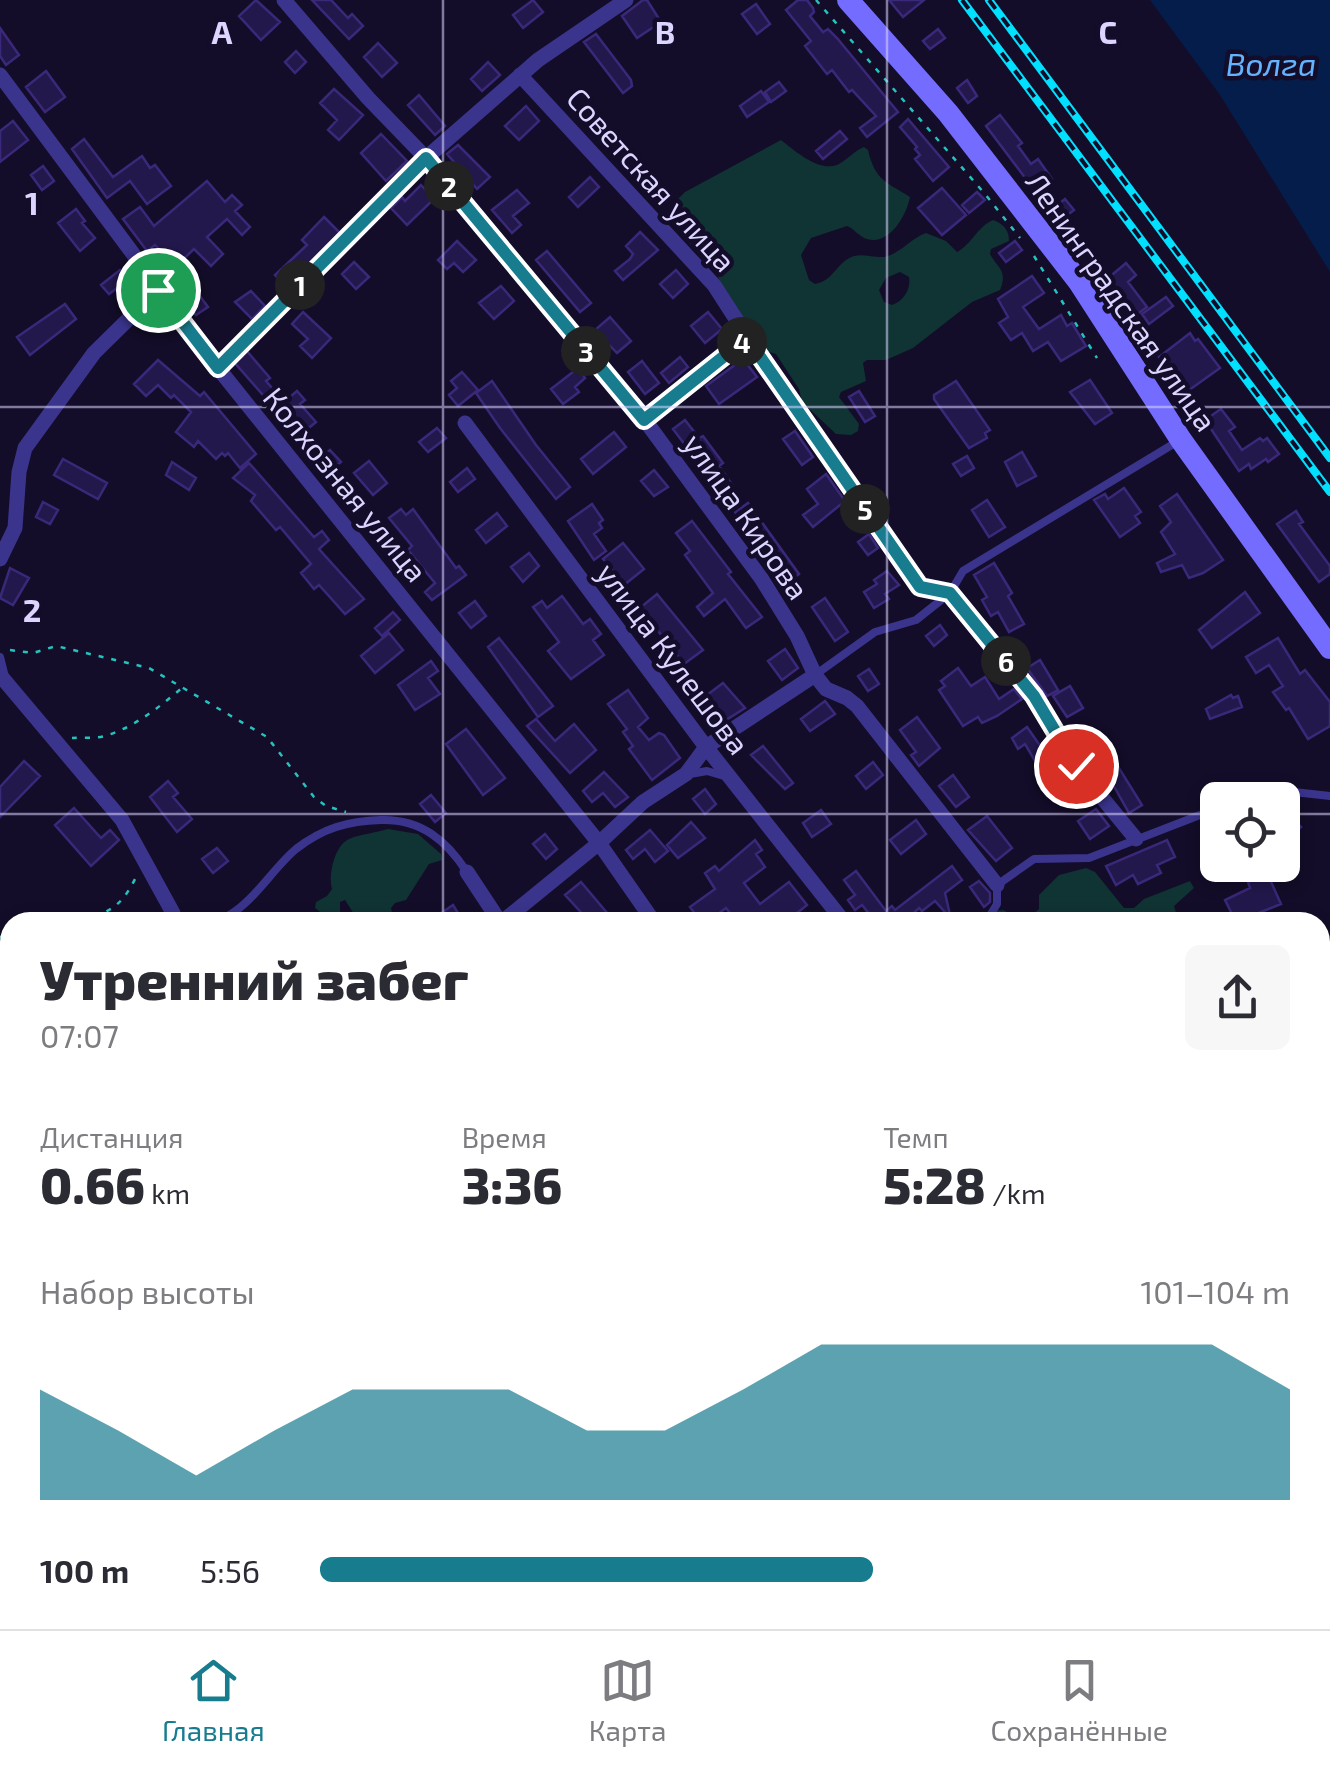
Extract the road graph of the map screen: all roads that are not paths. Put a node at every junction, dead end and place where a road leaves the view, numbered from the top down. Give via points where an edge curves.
1 (284, 0) edge
2 (626, 0) edge
3 (848, 0) edge
4 (520, 75) junction
5 (0, 76) edge
6 (426, 158) junction
7 (158, 290) junction
8 (747, 338) junction
9 (218, 368) junction
10 (644, 420) junction
11 (466, 423) dead end
12 (1181, 440) junction
13 (0, 559) edge
14 (950, 593) junction
15 (1330, 648) edge
16 (0, 654) edge
17 (815, 675) junction
18 (3, 678) edge
19 (706, 747) junction
20 (686, 774) junction
21 (732, 781) junction
22 (1300, 793) edge
23 (1330, 796) edge
24 (1200, 815) edge
25 (1136, 839) junction
26 (599, 844) junction
27 (467, 872) joint
28 (997, 885) junction
29 (172, 912) edge
30 (232, 912) edge
31 (494, 912) edge
32 (514, 912) edge
33 (647, 912) edge
34 (836, 912) edge
35 (992, 912) edge

1 - 6 street, улица Кирова
2 - 4 street
3 - 12 main road, Ленинградская улица via 1029,214
4 - 6 street
4 - 8 street, Советская улица via 714,285
5 - 7 street, Колхозная улица
6 - 9 lane
6 - 10 street, улица Кирова
7 - 9 street, Колхозная улица
7 - 13 street via 94,353 25,448 15,528
8 - 10 lane
8 - 14 street, Советская улица via 920,587
9 - 26 street, Колхозная улица
10 - 17 street, улица Кирова via 761,578
11 - 19 street, улица Кулешова
12 - 14 lane via 963,571
12 - 15 main road, Ленинградская улица
14 - 17 lane via 916,620 875,632
14 - 25 street, Советская улица
16 - 18 lane
17 - 19 street
17 - 28 street, улица Кирова via 857,706
18 - 29 street via 122,820
19 - 20 street
19 - 21 street, улица Кулешова
20 - 21 lane via 714,772
20 - 26 street via 642,802
21 - 34 street, улица Кулешова
22 - 23 lane
24 - 25 lane
25 - 28 lane via 1089,858 1034,859
26 - 32 street
26 - 33 street, Колхозная улица
27 - 30 lane via 427,828 398,819 360,820 295,850
27 - 31 street
28 - 35 lane

